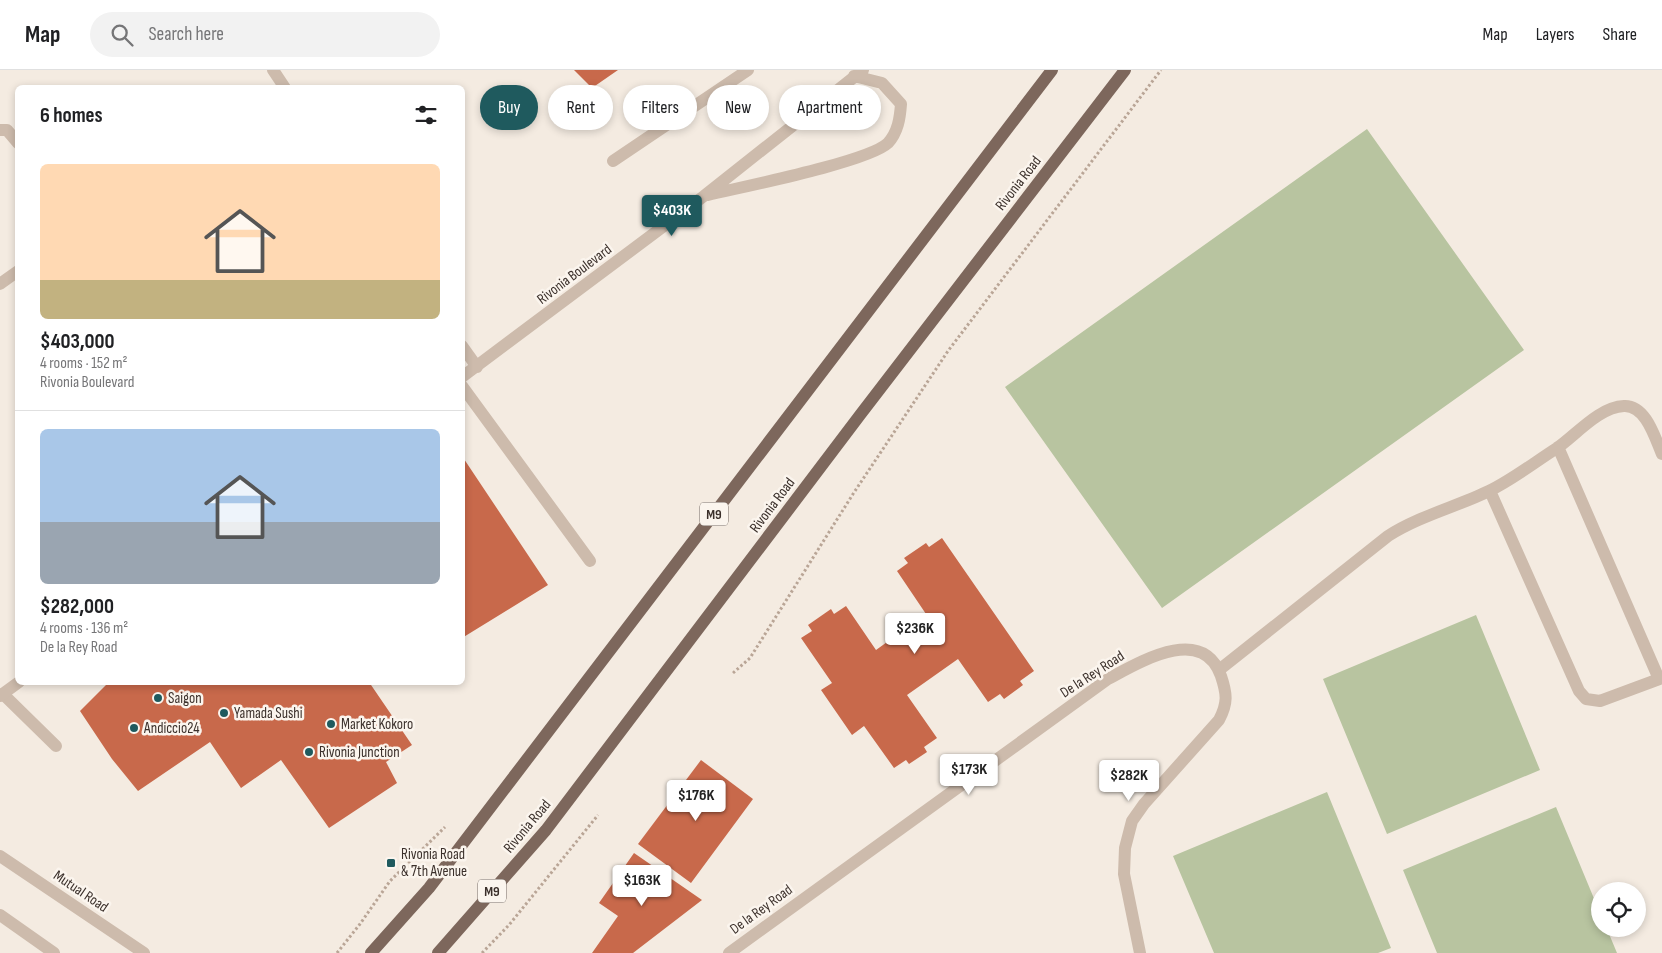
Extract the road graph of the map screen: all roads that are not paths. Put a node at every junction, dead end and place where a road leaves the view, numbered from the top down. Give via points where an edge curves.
1 (273, 70) edge
2 (748, 70) edge
3 (1052, 70) edge
4 (1125, 70) edge
5 (858, 73) edge
6 (283, 85) edge
7 (0, 130) edge
8 (15, 139) edge
9 (613, 161) dead end
10 (704, 196) junction
11 (15, 273) edge
12 (0, 284) edge
13 (465, 350) edge
14 (477, 367) junction
15 (465, 375) edge
16 (465, 390) edge
17 (1558, 447) junction
18 (1662, 454) edge
19 (1490, 491) junction
20 (590, 562) dead end
21 (1219, 670) junction
22 (1660, 678) edge
23 (15, 685) edge
24 (1, 695) edge
25 (56, 746) dead end
26 (0, 856) edge
27 (0, 915) edge
28 (734, 952) edge
29 (54, 953) edge
30 (144, 953) edge
31 (371, 953) edge
32 (438, 953) edge
33 (1140, 953) edge

1 - 6 street
2 - 9 street
3 - 31 main road, M9 via 429,888
4 - 32 main road, Rivonia Road / M9 via 546,830
5 - 10 street, Rivonia Boulevard
5 - 10 street, Rivonia Boulevard via 882,83 900,104 895,133 887,144 830,165
7 - 8 street via 7,130
10 - 14 street, Rivonia Boulevard
11 - 12 street
13 - 14 street
14 - 15 street, Rivonia Boulevard
16 - 20 street
17 - 18 street via 1608,409 1625,405 1640,412
17 - 19 street
17 - 22 street
19 - 21 street via 1412,522 1388,536
19 - 22 street via 1579,691 1586,699 1600,701
21 - 28 street, De la Rey Road via 1196,650 1177,649 1108,679
21 - 33 street via 1227,692 1226,707 1219,720 1132,821 1125,848 1124,874
23 - 24 street
24 - 25 street
26 - 30 street, Mutual Road
27 - 29 street

